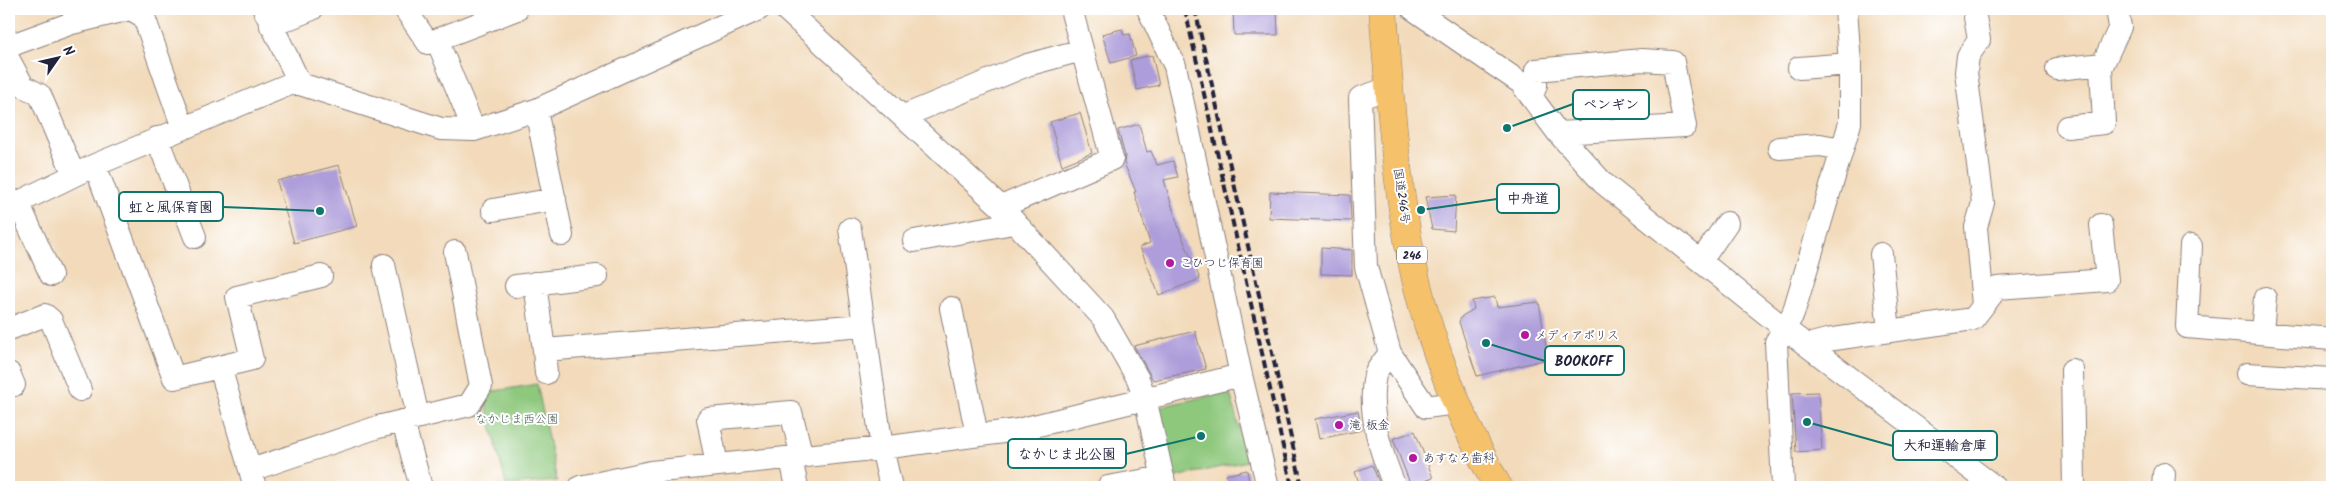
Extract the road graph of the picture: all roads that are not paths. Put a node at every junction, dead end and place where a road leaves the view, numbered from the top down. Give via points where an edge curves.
1 (130, 9) edge
2 (312, 9) edge
3 (405, 9) edge
4 (759, 9) edge
5 (785, 9) edge
6 (1072, 9) edge
7 (1148, 9) edge
8 (1383, 9) edge
9 (1413, 9) edge
10 (1846, 9) edge
11 (2117, 9) edge
12 (509, 10) edge
13 (268, 17) edge
14 (1982, 28) dead end
15 (437, 40) junction
16 (9, 46) edge
17 (1082, 50) junction
18 (9, 60) edge
19 (1850, 64) junction
20 (2103, 64) junction
21 (1798, 68) dead end
22 (2057, 69) dead end
23 (300, 84) junction
24 (1389, 88) junction
25 (1532, 96) junction
26 (536, 110) junction
27 (904, 116) junction
28 (2067, 127) dead end
29 (183, 128) junction
30 (474, 130) junction
31 (1558, 133) junction
32 (157, 138) junction
33 (1779, 148) dead end
34 (1842, 149) junction
35 (95, 165) junction
36 (74, 175) junction
37 (555, 199) junction
38 (14, 204) edge
39 (493, 210) dead end
40 (1007, 215) junction
41 (1728, 223) dead end
42 (2102, 225) dead end
43 (850, 229) dead end
44 (562, 235) dead end
45 (195, 237) dead end
46 (914, 241) dead end
47 (2191, 246) dead end
48 (455, 252) dead end
49 (1881, 254) dead end
50 (1701, 261) junction
51 (384, 265) dead end
52 (51, 275) dead end
53 (321, 276) dead end
54 (597, 276) dead end
55 (2265, 298) dead end
56 (1984, 305) junction
57 (951, 308) dead end
58 (864, 325) junction
59 (1785, 329) junction
60 (9, 330) edge
61 (1889, 331) junction
62 (2262, 333) junction
63 (2332, 339) edge
64 (1808, 345) junction
65 (544, 350) junction
66 (1390, 353) junction
67 (220, 367) junction
68 (2072, 370) dead end
69 (546, 372) dead end
70 (2247, 374) dead end
71 (1241, 376) junction
72 (2332, 379) edge
73 (80, 390) dead end
74 (1145, 398) junction
75 (1456, 402) junction
76 (410, 419) junction
77 (977, 435) junction
78 (882, 448) junction
79 (796, 458) junction
80 (717, 465) junction
81 (253, 478) edge
82 (1164, 482) edge
83 (421, 487) edge
84 (580, 487) edge
85 (797, 487) edge
86 (890, 487) edge
87 (1108, 487) edge
88 (1268, 487) edge
89 (1395, 487) edge
90 (1498, 487) edge
91 (1783, 487) edge
92 (1995, 487) edge
93 (2074, 487) edge

1 - 16 street via 72,24
1 - 29 street via 144,17
2 - 13 street
3 - 15 street via 428,43
4 - 26 street
5 - 27 street
6 - 17 street
7 - 71 street via 1176,66
8 - 24 highway, 国道246号 / 246
9 - 25 street via 1521,84
10 - 19 street
11 - 20 street via 2120,27
12 - 15 street
13 - 23 street
14 - 56 street via 1966,65 1981,132 1983,203 1976,227
15 - 30 street
17 - 27 street via 1027,65
17 - 40 street via 1112,159
18 - 36 street via 23,86 40,95
19 - 21 street
19 - 34 street via 1850,123
20 - 22 street
20 - 28 street via 2106,131
23 - 29 street via 290,84
23 - 30 street via 441,129
24 - 66 street via 1360,98 1366,267
24 - 75 highway, 国道246号 / 246 via 1403,211 1416,280
25 - 31 street
25 - 31 street via 1536,70 1642,60 1674,62 1684,126
26 - 30 street
26 - 37 street
27 - 40 street
29 - 32 street
31 - 50 street via 1603,183
32 - 35 street
32 - 45 street
33 - 34 street via 1820,145
34 - 59 street via 1793,314
35 - 36 street
35 - 67 street via 174,378
36 - 38 street
37 - 39 street
37 - 44 street
38 - 52 street
40 - 46 street
40 - 74 street via 1104,318
41 - 50 street
42 - 56 street via 2106,280 1997,288
43 - 58 street
47 - 62 street via 2197,286 2187,327
48 - 76 street via 474,296 482,386 469,405
49 - 61 street
50 - 59 street
51 - 76 street via 409,333
53 - 67 street via 236,297 252,359
54 - 65 street via 526,284
55 - 62 street
56 - 61 street via 1973,319
57 - 77 street
58 - 65 street
58 - 78 street
59 - 64 street
59 - 91 street via 1776,342
60 - 73 street via 44,315 51,320
61 - 64 street
62 - 63 street
64 - 92 street
65 - 69 street
66 - 75 street via 1426,407
66 - 89 street via 1376,373 1373,409 1385,463
67 - 81 street
68 - 93 street
70 - 72 street via 2296,368
71 - 74 street
71 - 88 street
74 - 77 street via 1018,430
74 - 82 street
75 - 90 highway, 国道246号 / 246
76 - 81 street via 378,427
76 - 83 street
77 - 78 street
78 - 79 street
78 - 86 street
79 - 80 street
79 - 80 street via 792,412 708,419
79 - 85 street
80 - 84 street via 651,472
82 - 87 street

